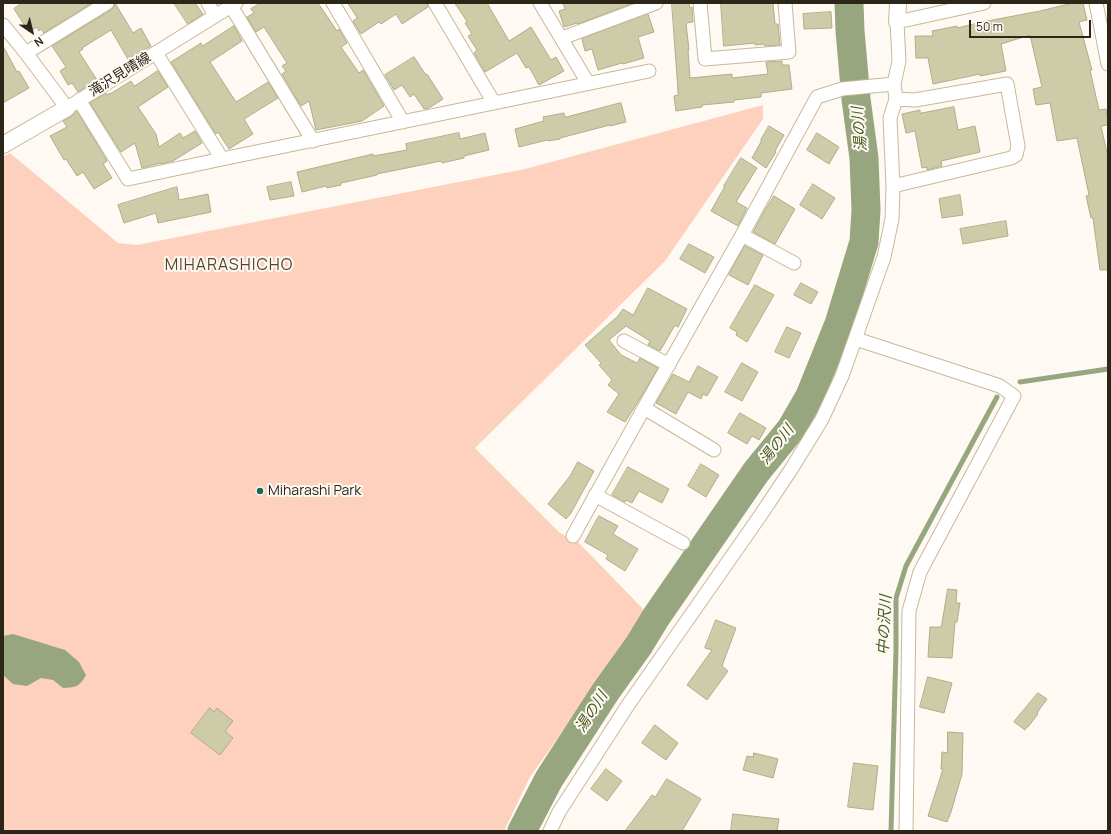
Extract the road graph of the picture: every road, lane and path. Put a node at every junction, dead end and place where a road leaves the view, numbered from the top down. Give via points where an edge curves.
1 (107, 3) edge
2 (208, 3) edge
3 (333, 3) edge
4 (435, 3) edge
5 (540, 3) edge
6 (656, 3) edge
7 (700, 3) edge
8 (785, 3) edge
9 (898, 3) edge
10 (984, 3) edge
11 (1096, 3) edge
12 (234, 5) edge
13 (215, 16) junction
14 (897, 22) junction
15 (3, 25) edge
16 (562, 38) junction
17 (26, 53) junction
18 (156, 53) junction
19 (1108, 64) edge
20 (649, 71) dead end
21 (588, 83) junction
22 (894, 84) junction
23 (896, 99) junction
24 (494, 103) junction
25 (73, 104) junction
26 (404, 122) junction
27 (313, 141) junction
28 (3, 145) edge
29 (222, 159) junction
30 (893, 186) junction
31 (742, 235) junction
32 (794, 263) dead end
33 (856, 340) junction
34 (624, 341) dead end
35 (669, 365) junction
36 (644, 408) junction
37 (714, 450) dead end
38 (595, 496) junction
39 (573, 536) dead end
40 (684, 543) dead end
41 (550, 831) edge
42 (906, 831) edge

1 - 17 street
2 - 13 street
3 - 26 street
4 - 24 street
5 - 16 street
6 - 16 street
7 - 8 street via 705,59 789,52
9 - 14 street
10 - 14 street
11 - 19 street
12 - 13 street, 滝沢見晴線
12 - 27 street
13 - 18 street, 滝沢見晴線
14 - 22 street via 899,61
15 - 17 street
16 - 21 street
17 - 25 street
18 - 25 street, 滝沢見晴線
18 - 29 street
20 - 21 street
21 - 24 street
22 - 23 street
22 - 31 street via 842,89 817,97
23 - 30 street via 890,118
23 - 30 street via 915,100 1007,84 1018,146 1016,155 1011,158
24 - 26 street
25 - 28 street, 滝沢見晴線
25 - 29 street via 128,179
26 - 27 street
27 - 29 street
30 - 33 street via 892,219 884,257
31 - 32 street
31 - 35 street
33 - 41 street via 818,425 792,468 628,705 559,812
33 - 42 street via 1000,386 1014,396 920,572 909,612
34 - 35 street
35 - 36 street
36 - 37 street
36 - 38 street
38 - 39 street
38 - 40 street

